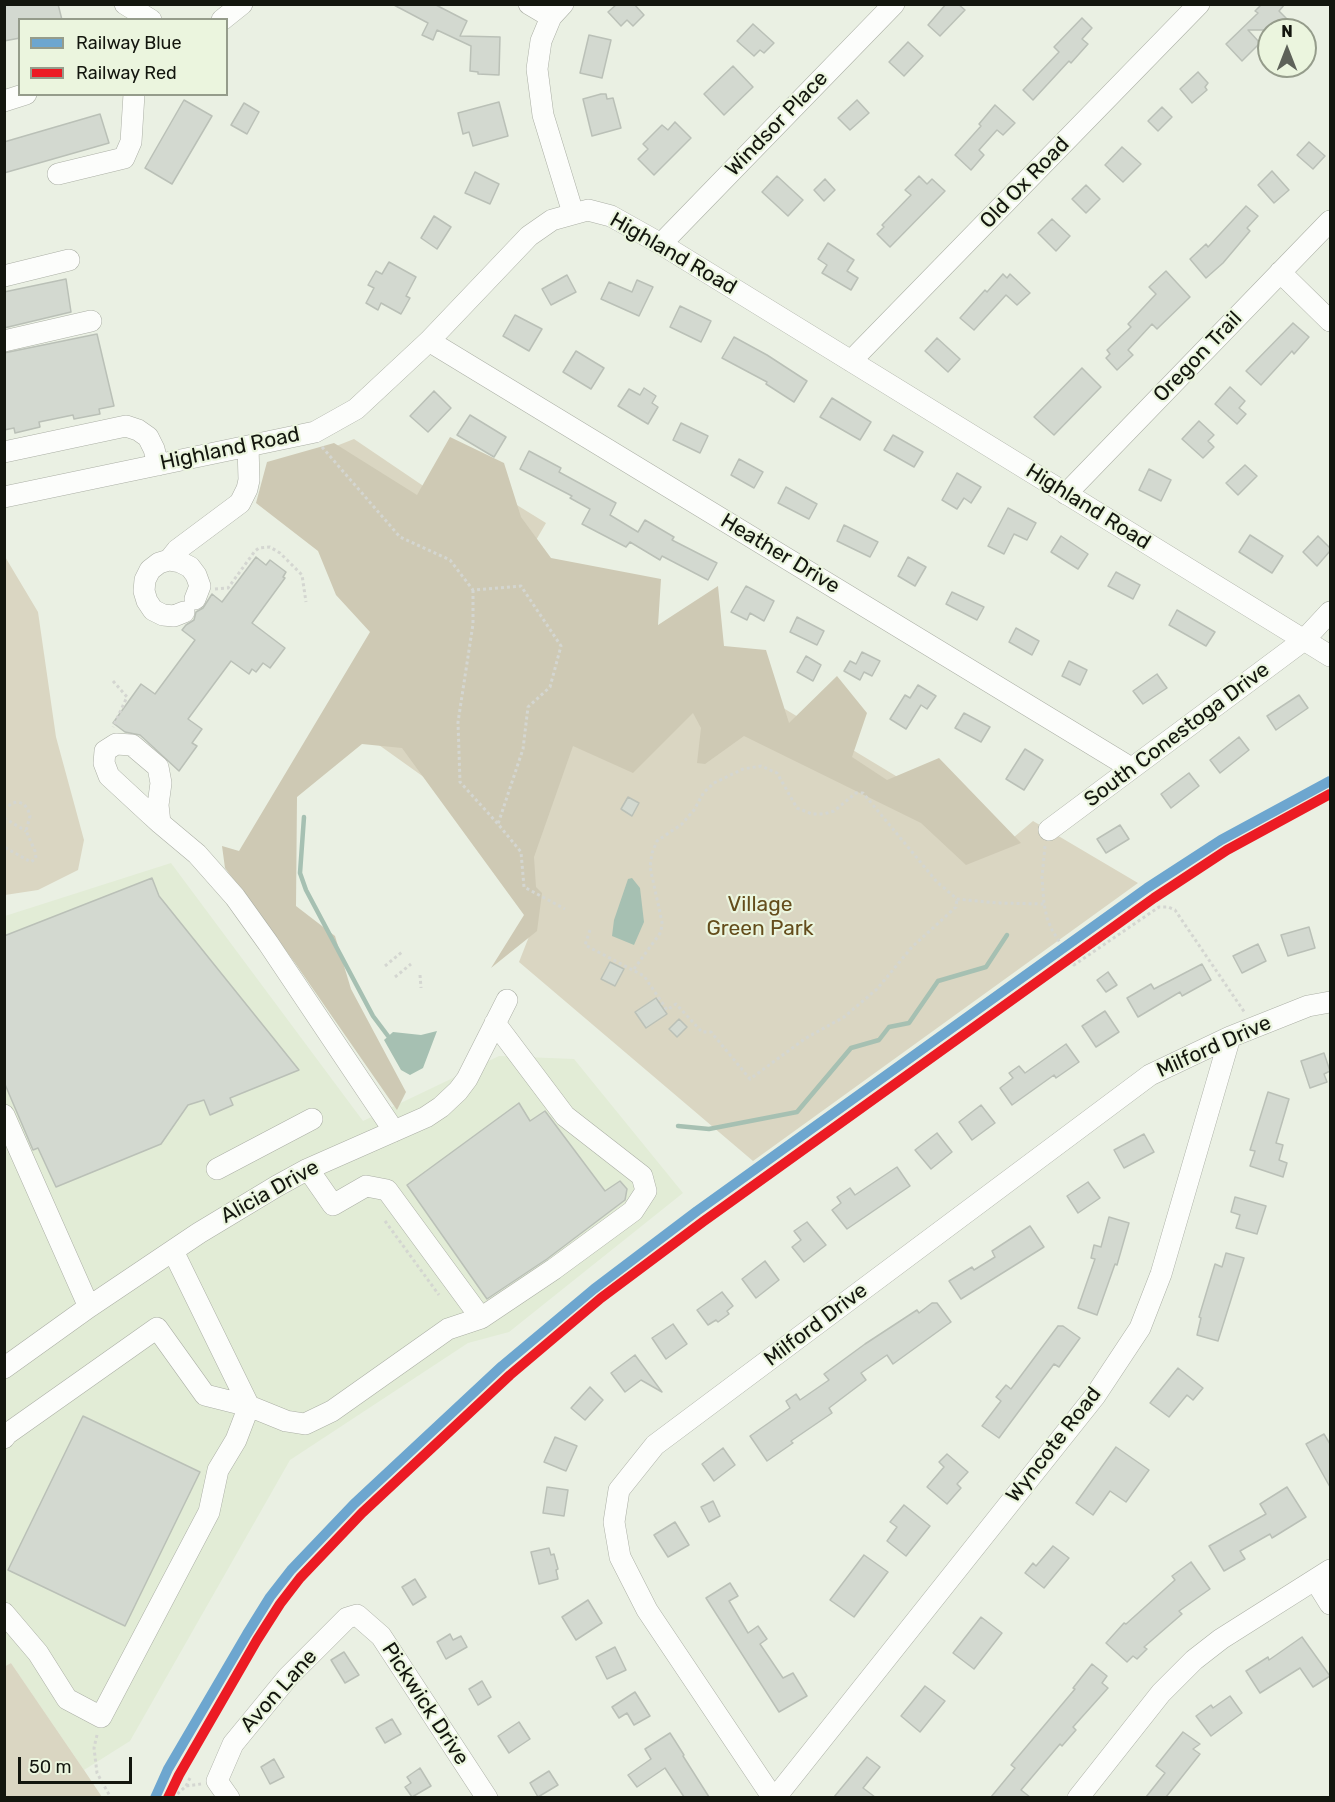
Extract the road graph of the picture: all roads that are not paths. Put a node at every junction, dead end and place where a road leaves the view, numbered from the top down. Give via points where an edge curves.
1 (125, 4) edge
2 (529, 4) edge
3 (894, 4) edge
4 (1199, 4) edge
5 (242, 6) edge
6 (557, 11) edge
7 (148, 18) edge
8 (225, 18) edge
9 (20, 96) edge
10 (134, 96) edge
11 (4, 101) edge
12 (58, 174) dead end
13 (573, 213) junction
14 (1330, 221) edge
15 (660, 244) junction
16 (69, 260) dead end
17 (1280, 272) junction
18 (4, 276) edge
19 (91, 321) dead end
20 (1330, 321) edge
21 (429, 340) junction
22 (4, 341) edge
23 (851, 361) junction
24 (248, 446) junction
25 (4, 453) edge
26 (158, 465) junction
27 (1066, 494) junction
28 (4, 497) edge
29 (169, 560) junction
30 (1330, 612) edge
31 (1304, 640) junction
32 (1330, 656) edge
33 (1131, 768) junction
34 (160, 823) junction
35 (1049, 830) road end
36 (507, 1000) dead end
37 (1330, 1002) edge
38 (495, 1023) junction
39 (1230, 1037) junction
40 (4, 1115) edge
41 (312, 1119) dead end
42 (394, 1131) junction
43 (217, 1169) dead end
44 (308, 1169) junction
45 (173, 1251) junction
46 (88, 1307) junction
47 (481, 1318) junction
48 (4, 1368) edge
49 (249, 1406) junction
50 (4, 1438) edge
51 (1323, 1575) edge
52 (1330, 1604) edge
53 (4, 1613) edge
54 (357, 1615) joint
55 (223, 1789) edge
56 (487, 1797) edge
57 (774, 1797) edge
58 (1078, 1797) edge

1 - 7 street
2 - 6 street
3 - 15 street, Windsor Place
4 - 23 street, Old Ox Road
5 - 8 street
6 - 13 street via 541,41 537,69 543,115
9 - 11 street
10 - 12 street via 131,142 124,158
13 - 15 street, Highland Road via 588,210 611,216
13 - 21 street, Highland Road via 552,220 530,236
14 - 17 street, Oregon Trail
15 - 23 street, Highland Road
16 - 18 street
17 - 20 street
17 - 27 street, Oregon Trail
19 - 22 street
21 - 24 street, Highland Road via 356,409 313,432
21 - 33 street, Heather Drive
23 - 27 street, Highland Road
24 - 26 street, Highland Road
24 - 29 street via 249,480 240,503
25 - 26 street via 126,426 148,437
26 - 28 street, Highland Road
27 - 31 street, Highland Road
29 - 29 street via 190,567 200,586 192,602 174,616 153,610 144,591 150,570
30 - 31 street, South Conestoga Drive
31 - 32 street, Highland Road
31 - 33 street, South Conestoga Drive
33 - 35 street, South Conestoga Drive
34 - 34 street via 109,776 105,751 112,746 132,745 158,767
34 - 42 street via 197,854 235,897
36 - 38 street, Alicia Drive
37 - 39 street, Milford Drive via 1308,1006
38 - 42 street, Alicia Drive via 474,1068 458,1091 426,1117
38 - 47 street via 565,1116 642,1176 646,1191 633,1211
39 - 57 street, Wyncote Road via 1161,1274 1140,1328 1095,1396
39 - 57 street, Milford Drive via 1150,1075 656,1445 619,1490 614,1522 620,1557 647,1610
40 - 46 street
41 - 43 street
42 - 44 street, Alicia Drive
44 - 45 street, Alicia Drive
44 - 47 street via 333,1205 366,1186 387,1190
45 - 46 street, Alicia Drive
45 - 49 street
46 - 48 street, Alicia Drive
47 - 49 street via 448,1329 332,1411 304,1424
49 - 50 street via 205,1395 157,1328
49 - 53 street via 236,1440 218,1470 209,1512 101,1717 67,1699 38,1653
51 - 52 street
51 - 58 street via 1194,1660 1161,1693
54 - 55 street, Avon Lane via 347,1618 288,1677 233,1744
54 - 56 street, Pickwick Drive via 381,1636

